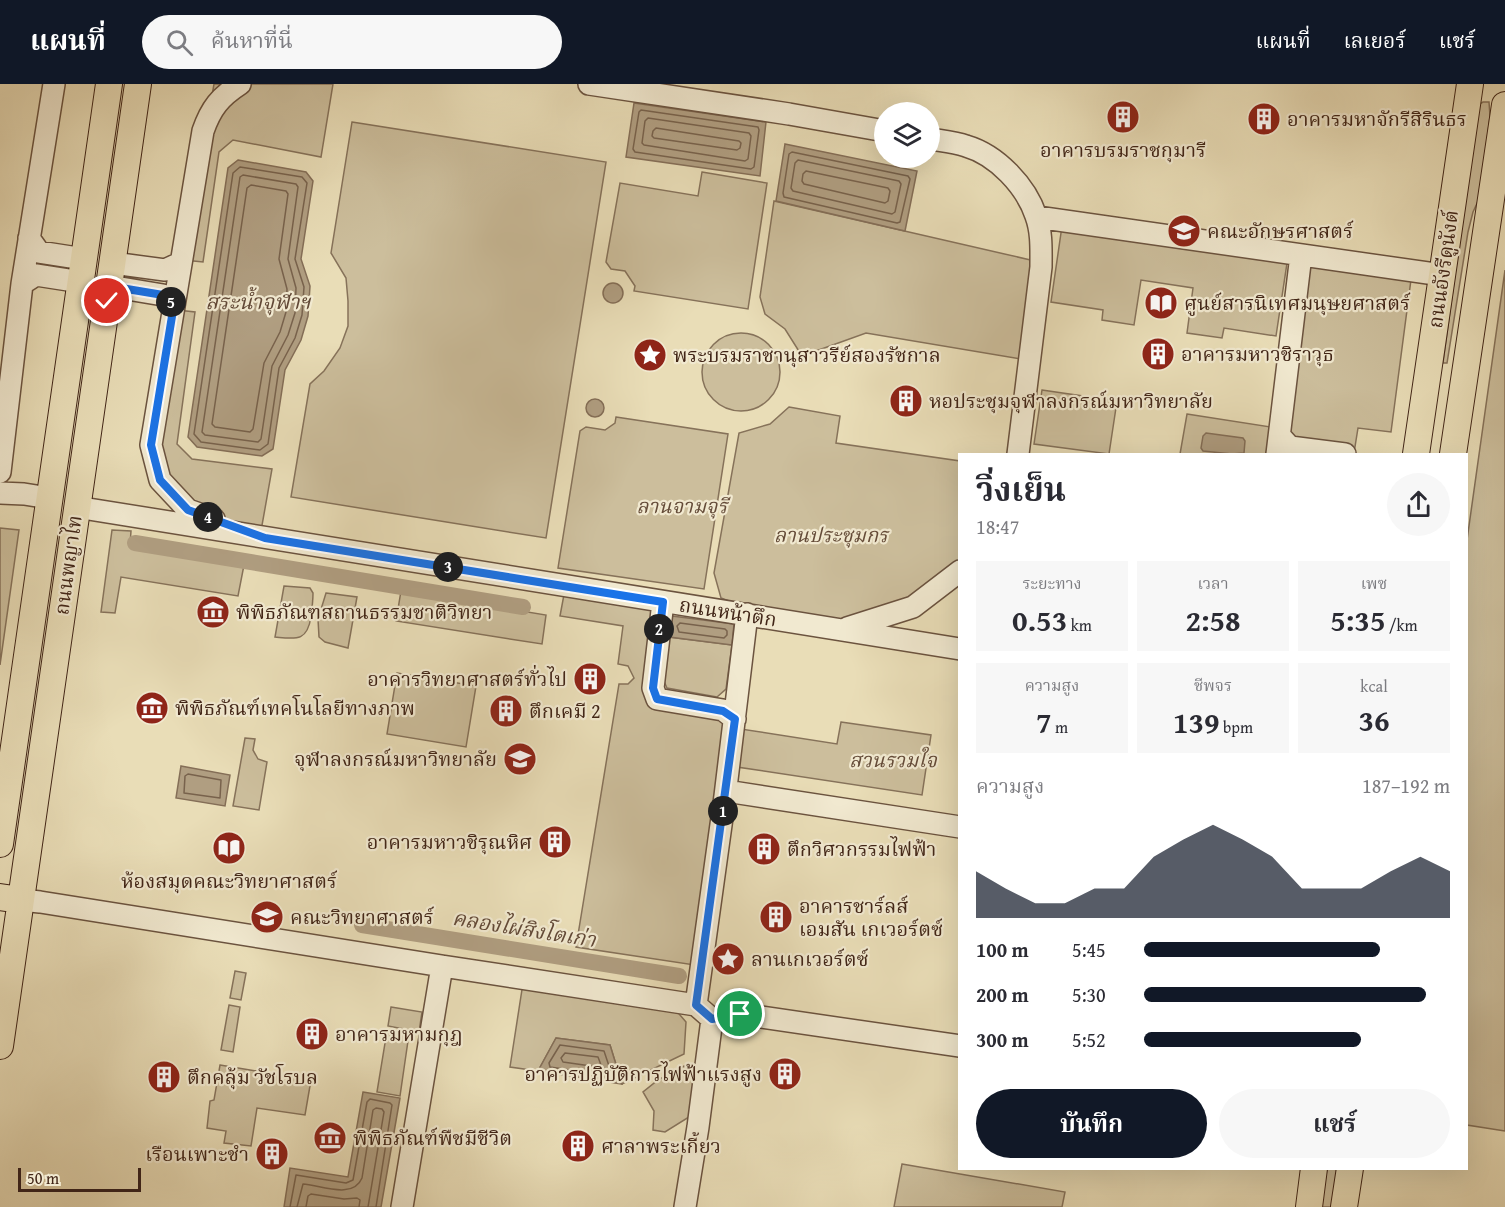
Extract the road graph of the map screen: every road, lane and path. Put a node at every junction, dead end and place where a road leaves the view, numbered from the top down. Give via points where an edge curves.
1 (54, 84) edge
2 (109, 84) edge
3 (138, 84) edge
4 (240, 84) edge
5 (589, 84) edge
6 (1470, 84) edge
7 (1505, 105) edge
8 (874, 129) edge
9 (940, 141) edge
10 (1036, 217) junction
11 (29, 238) junction
12 (1301, 255) junction
13 (180, 263) junction
14 (83, 271) junction
15 (111, 275) junction
16 (1442, 275) junction
17 (22, 284) junction
18 (174, 304) junction
19 (1278, 445) edge
20 (1018, 453) edge
21 (1337, 453) edge
22 (1416, 453) edge
23 (1454, 453) edge
24 (0, 472) edge
25 (0, 493) edge
26 (49, 498) junction
27 (76, 507) junction
28 (265, 538) junction
29 (958, 573) edge
30 (663, 602) junction
31 (747, 614) junction
32 (841, 630) junction
33 (958, 649) edge
34 (735, 719) junction
35 (726, 791) junction
36 (958, 827) edge
37 (0, 844) edge
38 (11, 898) edge
39 (442, 966) junction
40 (696, 1005) junction
41 (712, 1019) junction
42 (952, 1045) edge
43 (0, 1046) edge
44 (1314, 1170) edge
45 (1350, 1170) edge
46 (402, 1207) edge
47 (685, 1207) edge
48 (1309, 1207) edge
49 (1344, 1207) edge

1 - 11 street
2 - 14 main road, ถนนพญาไท
3 - 15 main road, ถนนพญาไท
4 - 13 street via 209,112
5 - 8 street
6 - 16 main road, ถนนอังรีดูนังต์
7 - 23 main road, ถนนอังรีดูนังต์
9 - 10 street via 967,146 991,157 1015,181
10 - 12 street
10 - 20 street via 1041,267
11 - 14 street via 39,252
11 - 17 street
12 - 16 street
12 - 19 street
13 - 15 street via 165,270
13 - 18 street
14 - 15 main road
14 - 17 street via 36,275
14 - 26 main road, ถนนพญาไท
15 - 18 street via 163,295
15 - 27 main road, ถนนพญาไท
16 - 22 main road, ถนนอังรีดูนังต์
17 - 24 street
18 - 28 street via 151,445 160,480 188,510
19 - 21 street
25 - 26 street
26 - 37 main road, ถนนพญาไท
27 - 28 street, ถนนหน้าตึก
27 - 38 main road, ถนนพญาไท
28 - 30 street, ถนนหน้าตึก
29 - 32 street via 913,607
30 - 31 street, ถนนหน้าตึก
30 - 34 street via 653,688 657,699 723,711
31 - 32 street, ถนนหน้าตึก
31 - 34 street
32 - 33 street, ถนนหน้าตึก
34 - 35 street
35 - 36 street
35 - 40 street
38 - 39 street
38 - 43 main road, ถนนพญาไท
39 - 40 street
39 - 46 street
40 - 41 street
41 - 42 street via 740,1014
41 - 47 street
44 - 48 main road
45 - 49 main road

